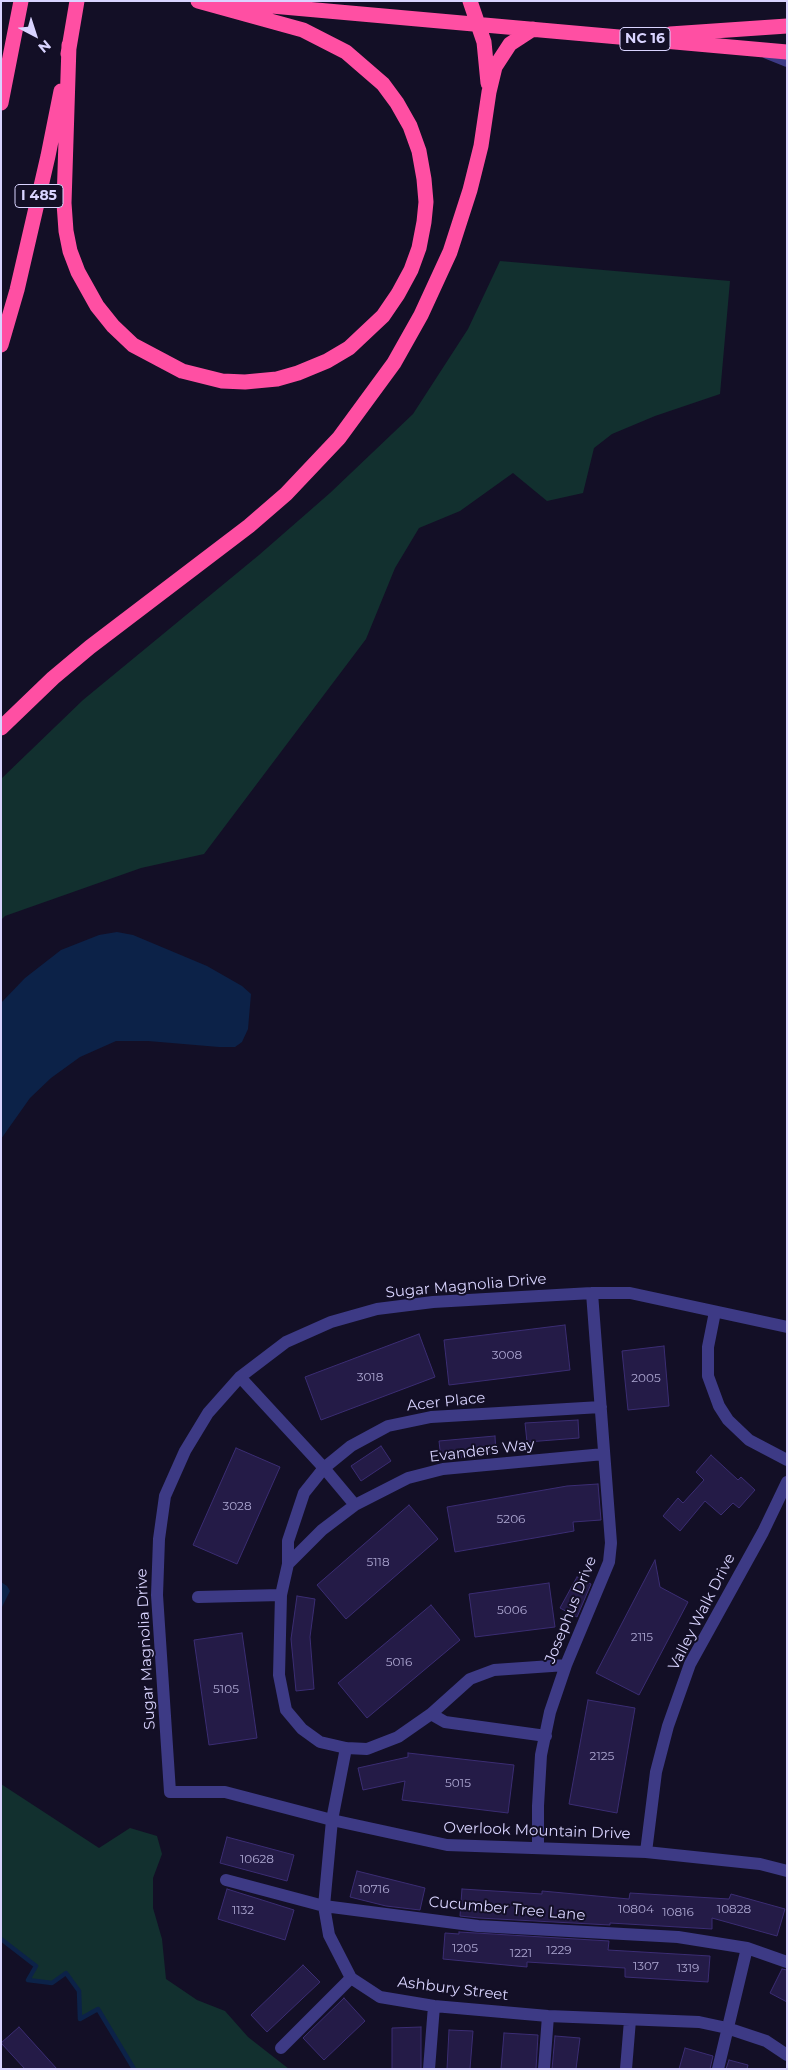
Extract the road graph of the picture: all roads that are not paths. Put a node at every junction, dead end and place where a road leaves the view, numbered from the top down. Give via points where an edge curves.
1 (20, 1) edge
2 (77, 1) edge
3 (198, 1) edge
4 (220, 1) edge
5 (470, 1) edge
6 (477, 24) junction
7 (787, 26) edge
8 (533, 29) junction
9 (626, 37) junction
10 (69, 45) junction
11 (756, 49) junction
12 (787, 52) edge
13 (787, 61) edge
14 (489, 92) junction
15 (1, 103) edge
16 (1, 345) edge
17 (1, 728) edge
18 (592, 1292) junction
19 (715, 1312) junction
20 (787, 1327) edge
21 (240, 1377) junction
22 (600, 1407) junction
23 (604, 1454) junction
24 (787, 1460) edge
25 (324, 1468) junction
26 (787, 1482) edge
27 (355, 1505) junction
28 (288, 1564) junction
29 (281, 1595) junction
30 (198, 1597) dead end
31 (566, 1665) junction
32 (430, 1714) junction
33 (546, 1736) junction
34 (346, 1748) junction
35 (170, 1792) joint
36 (332, 1820) junction
37 (538, 1848) junction
38 (646, 1852) junction
39 (787, 1871) edge
40 (226, 1880) dead end
41 (324, 1906) junction
42 (747, 1948) junction
43 (787, 1962) edge
44 (351, 1978) junction
45 (434, 2006) junction
46 (548, 2016) junction
47 (630, 2020) junction
48 (727, 2028) junction
49 (281, 2048) dead end
50 (787, 2055) edge
51 (428, 2069) edge
52 (544, 2069) edge
53 (626, 2069) edge
54 (718, 2069) edge

1 - 15 highway
2 - 10 highway, I 485
3 - 10 highway via 303,30 346,52 382,84 397,103 419,151 426,202 424,222 419,248 398,294 383,316 349,348 298,373 245,382 222,381 182,371 134,345 97,306 78,272 66,231
4 - 6 highway, NC 16
5 - 6 highway
6 - 8 highway, NC 16
6 - 14 highway via 484,42
7 - 9 highway
8 - 9 highway, NC 16
8 - 14 highway via 510,44 502,54
9 - 11 highway, NC 16
10 - 16 highway, I 485 via 48,156
11 - 12 highway, NC 16
11 - 13 street
14 - 17 highway via 481,146 450,252 394,363 339,438 299,482 256,520 90,647
18 - 19 street, Sugar Magnolia Drive via 630,1293
18 - 21 street, Sugar Magnolia Drive via 433,1302 376,1309 331,1322 286,1342
18 - 22 street, Josephus Drive
19 - 20 street, Sugar Magnolia Drive
19 - 24 street via 708,1347 708,1376 719,1406 728,1420 749,1440
21 - 25 street
21 - 35 street, Sugar Magnolia Drive via 208,1413 185,1451 165,1496 159,1539 158,1594
22 - 23 street, Josephus Drive
22 - 25 street, Acer Place via 431,1417 388,1426 351,1446
23 - 27 street, Evanders Way via 443,1469 408,1478
23 - 31 street, Josephus Drive via 611,1543 609,1562
25 - 27 street
25 - 28 street, Acer Place via 304,1494 288,1541
26 - 38 street, Valley Walk Drive via 690,1664 656,1772
27 - 28 street, Evanders Way via 322,1530
28 - 29 street
29 - 30 street
29 - 34 street via 279,1675 286,1710 302,1729 320,1742
31 - 32 street via 494,1670 470,1679
31 - 33 street, Josephus Drive via 550,1712
32 - 33 street via 445,1722
32 - 34 street via 398,1737 368,1749
33 - 37 street, Josephus Drive via 541,1755
34 - 36 street, Ashbury Street
35 - 36 street, Overlook Mountain Drive via 225,1792
36 - 37 street, Overlook Mountain Drive via 447,1845
36 - 41 street, Ashbury Street
37 - 38 street, Overlook Mountain Drive
38 - 39 street, Overlook Mountain Drive via 760,1864
40 - 41 street, Cucumber Tree Lane
41 - 42 street, Cucumber Tree Lane via 478,1926 678,1938
41 - 44 street, Ashbury Street via 329,1935
42 - 43 street, Cucumber Tree Lane
42 - 48 street
44 - 45 street, Ashbury Street via 380,1997
44 - 49 street
45 - 46 street, Ashbury Street
45 - 51 street
46 - 47 street, Ashbury Street
46 - 52 street
47 - 48 street, Ashbury Street via 699,2022
47 - 53 street
48 - 50 street, Ashbury Street via 766,2041
48 - 54 street

